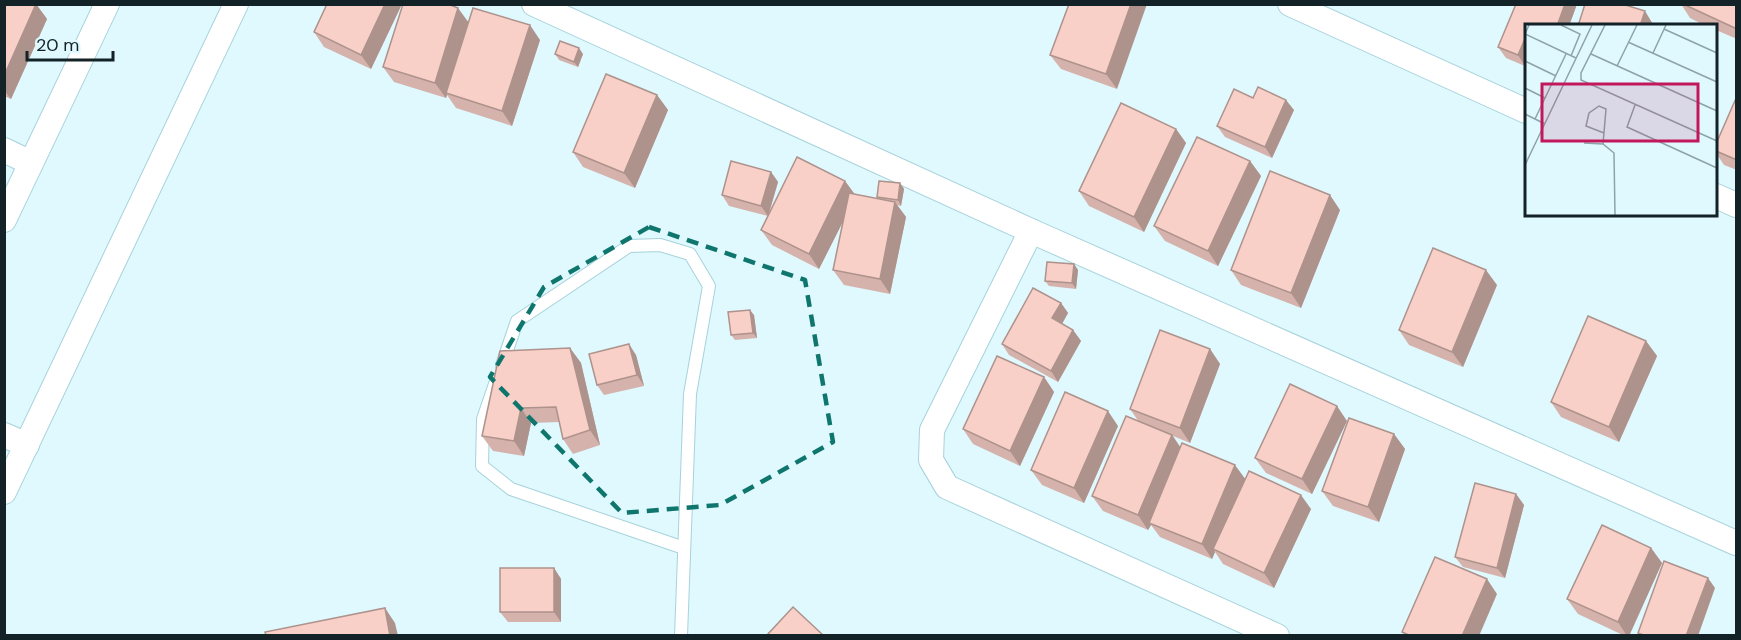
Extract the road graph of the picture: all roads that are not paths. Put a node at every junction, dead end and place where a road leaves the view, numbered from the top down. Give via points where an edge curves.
1 (107, 4) edge
2 (236, 4) edge
3 (534, 4) edge
4 (1290, 4) edge
5 (1525, 110) edge
6 (4, 150) edge
7 (31, 163) junction
8 (1717, 196) edge
9 (1737, 205) edge
10 (4, 220) edge
11 (1031, 231) junction
12 (4, 435) edge
13 (27, 446) junction
14 (4, 492) edge
15 (1737, 543) edge
16 (684, 548) junction
17 (681, 636) edge
18 (1277, 636) edge

1 - 7 street
2 - 13 street
3 - 11 street
4 - 5 street
6 - 7 street
7 - 10 street
8 - 9 street
11 - 15 street
11 - 18 street via 932,430 932,460 947,487
12 - 13 street
13 - 14 street
16 - 16 lane via 690,394 710,286 690,254 660,245 629,246 517,321 483,419 482,466 511,489
16 - 17 lane

